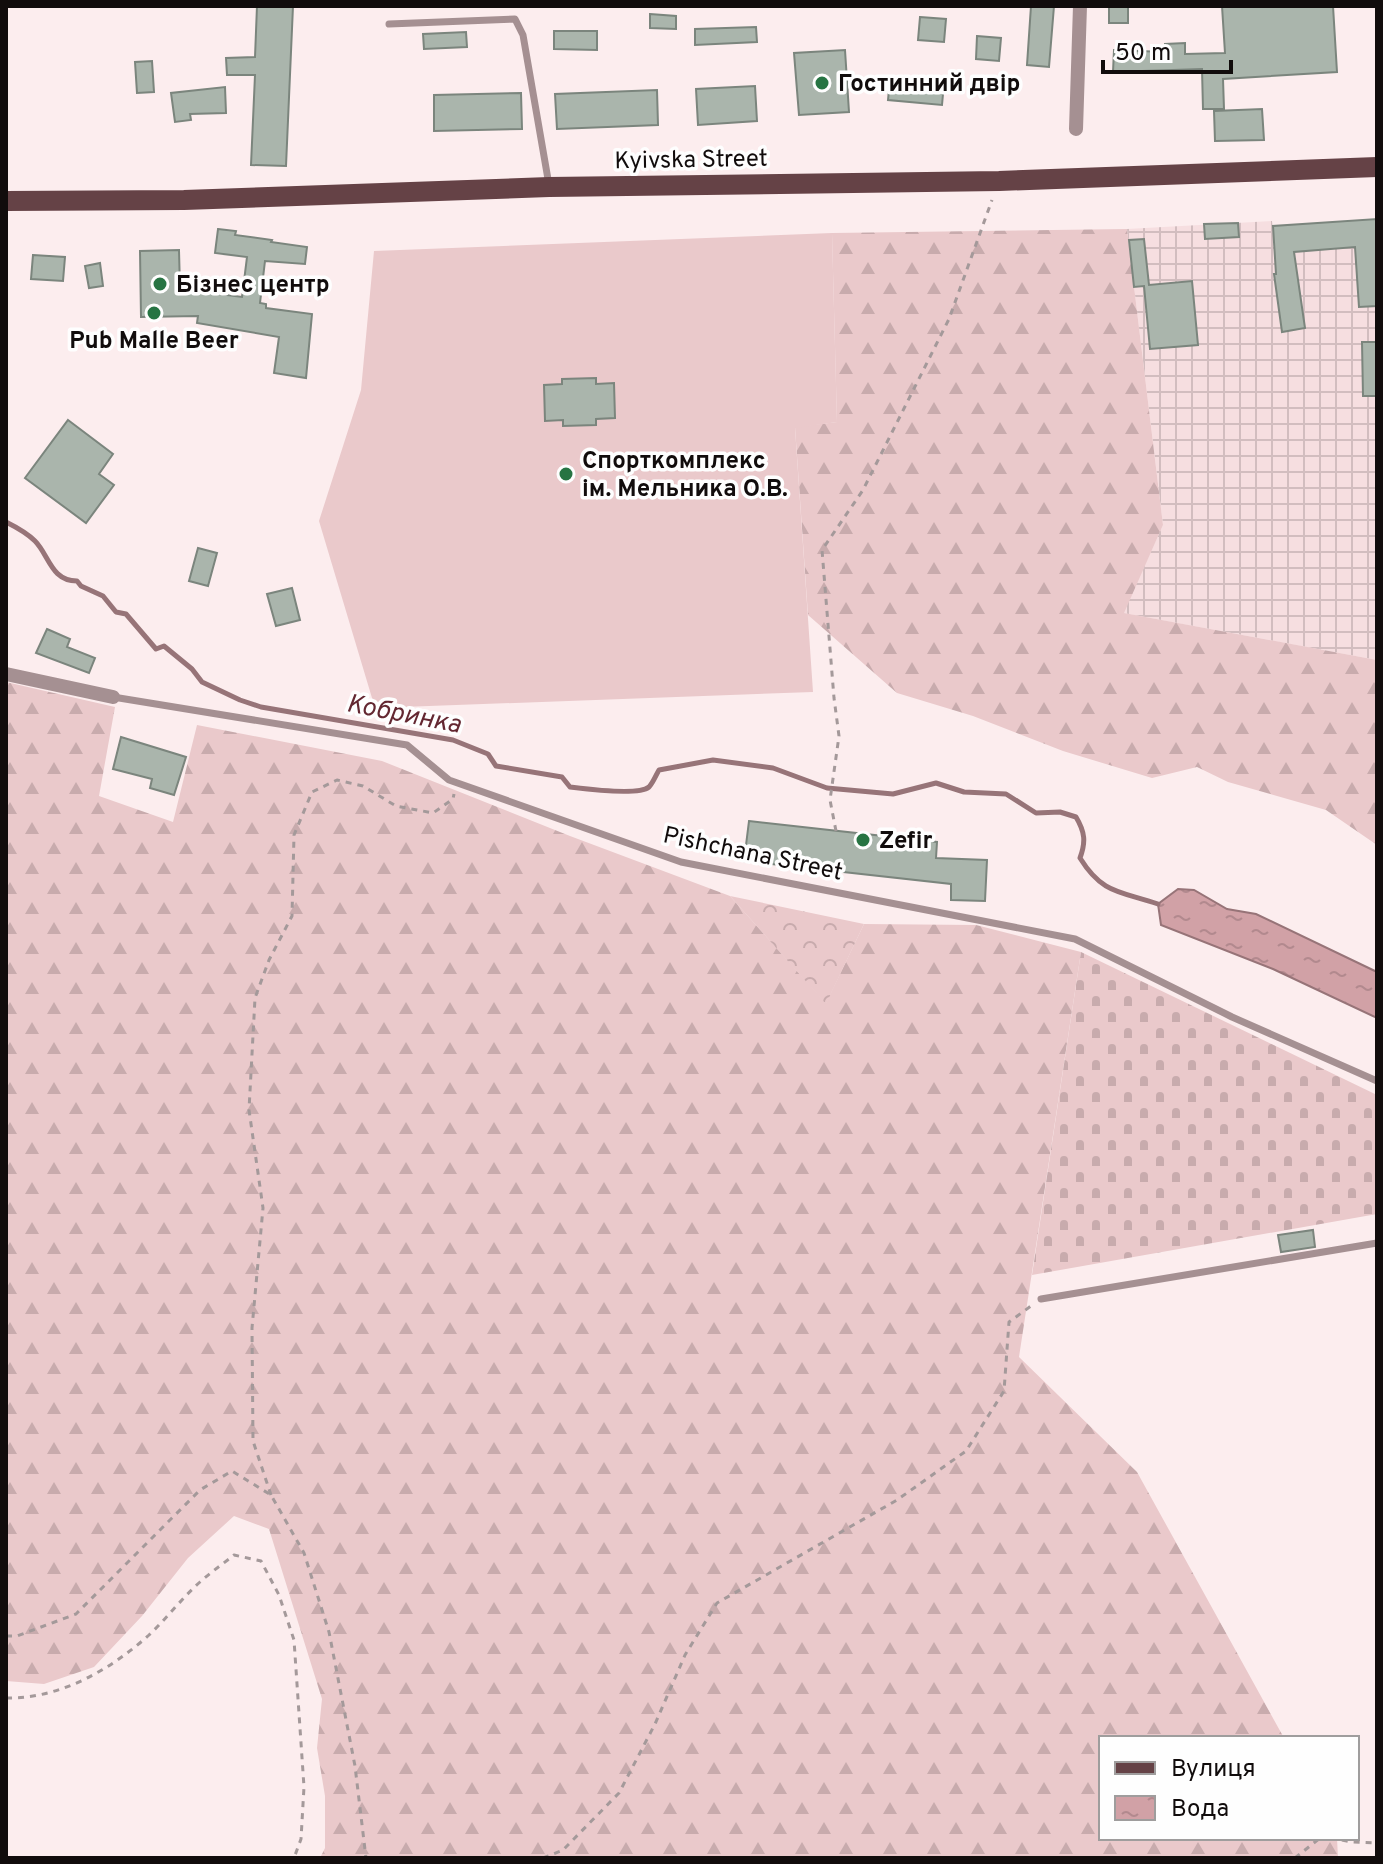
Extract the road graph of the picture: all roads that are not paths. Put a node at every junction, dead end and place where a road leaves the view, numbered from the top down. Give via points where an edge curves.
1 (1080, 6) edge
2 (389, 24) dead end
3 (1076, 129) dead end
4 (1377, 167) edge
5 (549, 187) junction
6 (6, 201) edge
7 (6, 674) edge
8 (113, 697) joint
9 (1377, 1081) edge
10 (1377, 1243) edge
11 (1041, 1299) road end

1 - 3 street
2 - 5 lane via 515,19 523,35
4 - 5 main road, Kyivska Street via 999,181
5 - 6 main road, Kyivska Street
7 - 8 street
8 - 9 lane, Pishchana Street via 407,745 449,780 681,862 1075,939
10 - 11 lane

